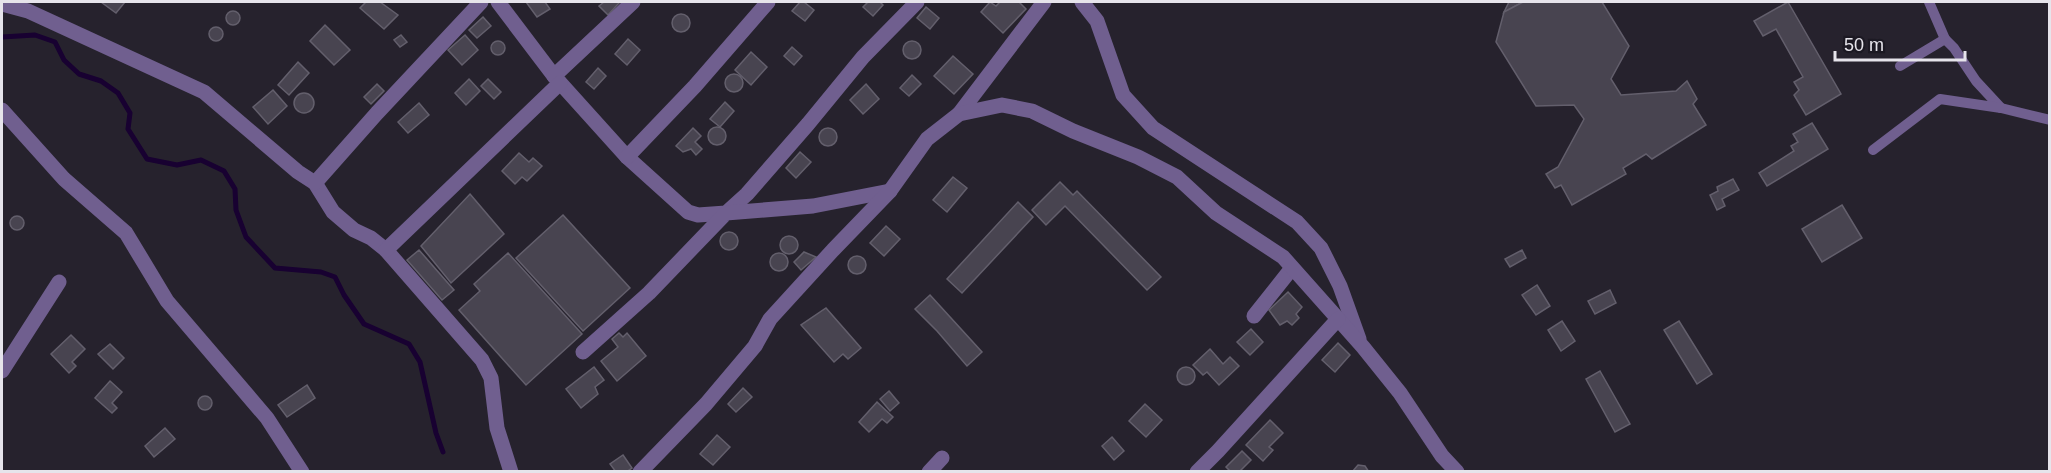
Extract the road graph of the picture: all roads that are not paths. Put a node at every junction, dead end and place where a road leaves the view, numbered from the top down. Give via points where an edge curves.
1 (481, 2) edge
2 (498, 2) edge
3 (633, 2) edge
4 (768, 2) edge
5 (917, 2) edge
6 (1044, 2) edge
7 (1082, 2) edge
8 (1929, 2) edge
9 (2, 4) edge
10 (1945, 39) junction
11 (1900, 66) dead end
12 (557, 80) junction
13 (2001, 108) junction
14 (2, 110) edge
15 (959, 114) junction
16 (2049, 120) edge
17 (1873, 150) dead end
18 (627, 157) junction
19 (315, 183) junction
20 (890, 192) junction
21 (726, 213) junction
22 (386, 250) junction
23 (1292, 268) junction
24 (59, 282) dead end
25 (1254, 315) dead end
26 (1338, 319) junction
27 (1363, 347) junction
28 (583, 352) dead end
29 (2, 371) edge
30 (942, 458) dead end
31 (302, 471) edge
32 (511, 471) edge
33 (640, 471) edge
34 (929, 471) edge
35 (1197, 471) edge
36 (1457, 471) edge

1 - 19 street
2 - 12 street
3 - 12 street
4 - 18 street
5 - 21 street via 863,57 747,194
6 - 15 street
7 - 27 street via 1097,21 1123,95 1152,128 1297,222 1321,248
8 - 10 lane
9 - 19 street via 28,11 204,92
10 - 11 lane
10 - 13 lane
12 - 18 street
12 - 22 street
13 - 16 lane
13 - 17 lane via 1940,99
14 - 31 street via 64,179 126,233 167,301 267,418
15 - 20 street via 927,139
15 - 23 street via 1002,105 1032,111 1138,157 1177,177 1216,213 1283,257
18 - 21 street via 688,212
19 - 22 street via 333,212
20 - 21 street via 813,206
20 - 33 street via 770,318 755,346 706,404
21 - 28 street via 649,293
22 - 32 street via 482,360 491,378 497,428
23 - 25 street
23 - 26 street
24 - 29 street
26 - 27 street
26 - 35 street
27 - 36 street
30 - 34 street

